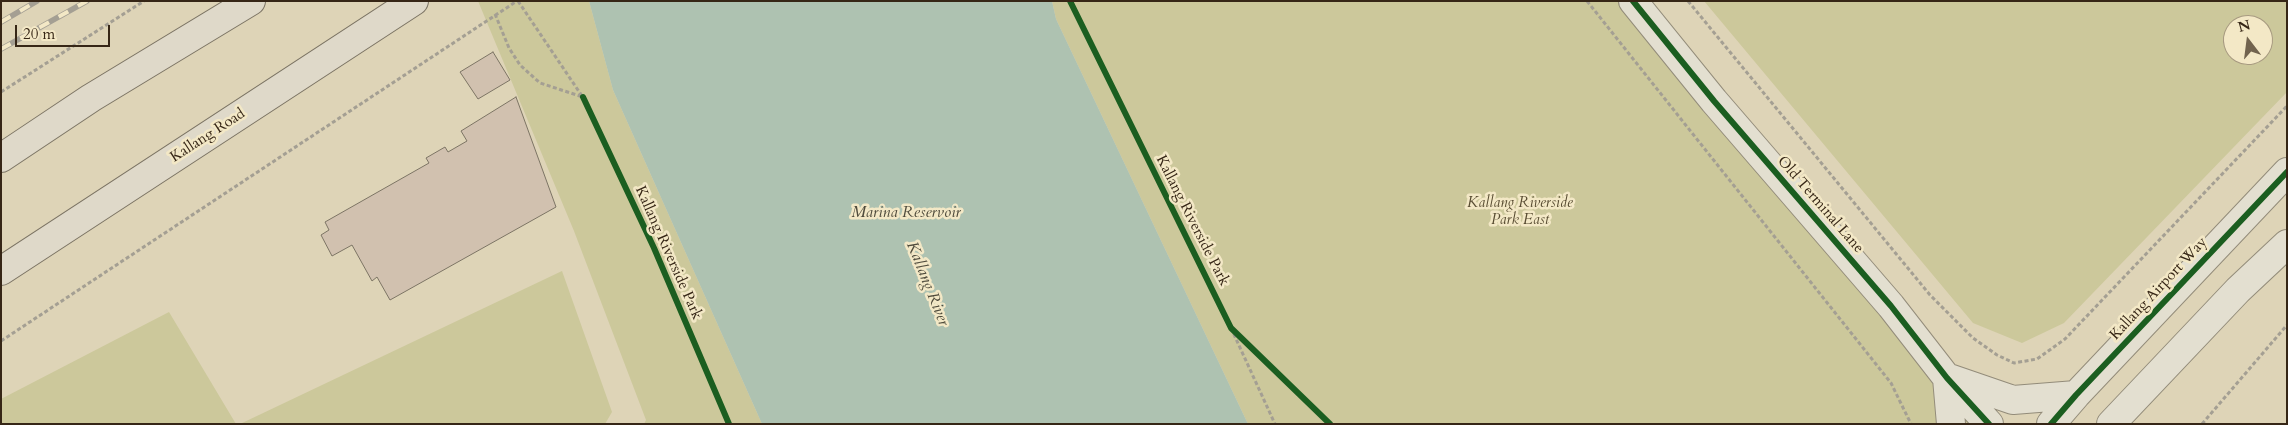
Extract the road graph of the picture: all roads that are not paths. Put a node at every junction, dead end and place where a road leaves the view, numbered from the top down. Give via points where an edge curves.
1 (251, 1) edge
2 (414, 1) edge
3 (1633, 1) edge
4 (1, 158) edge
5 (2287, 172) edge
6 (2287, 244) edge
7 (1, 271) edge
8 (1948, 378) junction
9 (2076, 395) junction
10 (1951, 424) edge
11 (1989, 424) edge
12 (2052, 424) edge
13 (2111, 424) edge

1 - 4 main road
2 - 7 main road, Kallang Road
3 - 8 street, Old Terminal Lane
5 - 9 street, Kallang Airport Way
6 - 13 street via 2238,290
8 - 9 street via 2013,400
8 - 10 street
8 - 11 street, Old Terminal Lane
9 - 12 street, Kallang Airport Way

